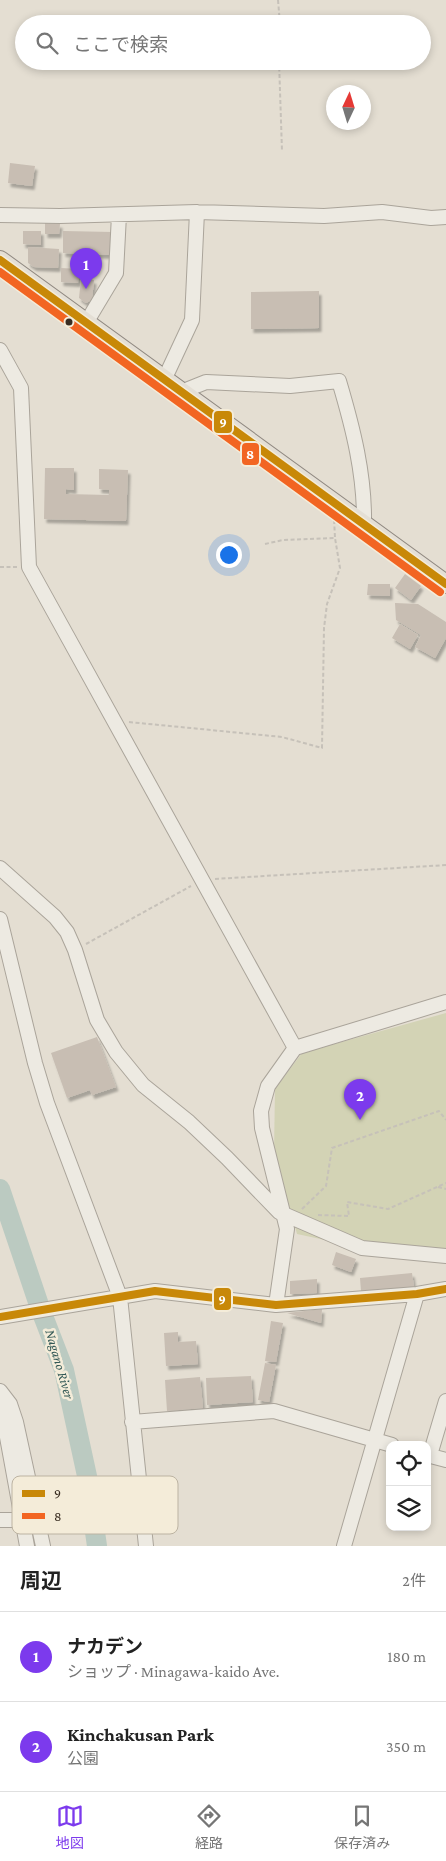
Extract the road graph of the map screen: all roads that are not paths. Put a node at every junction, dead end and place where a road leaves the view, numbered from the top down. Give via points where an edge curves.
1 (197, 212) junction
2 (0, 215) edge
3 (119, 215) junction
4 (446, 217) edge
5 (0, 260) edge
6 (86, 322) junction
7 (0, 350) edge
8 (164, 380) junction
9 (181, 392) junction
10 (364, 525) junction
11 (446, 584) edge
12 (0, 868) edge
13 (0, 919) edge
14 (446, 1002) edge
15 (295, 1048) junction
16 (284, 1216) junction
17 (446, 1256) edge
18 (446, 1289) edge
19 (417, 1294) junction
20 (113, 1299) junction
21 (276, 1306) junction
22 (0, 1318) edge
23 (0, 1391) edge
24 (0, 1399) edge
25 (446, 1401) edge
26 (132, 1422) junction
27 (374, 1440) junction
28 (386, 1443) edge
29 (431, 1449) edge
30 (5, 1453) edge
31 (431, 1456) edge
32 (446, 1460) edge
33 (28, 1476) edge
34 (138, 1476) edge
35 (12, 1479) edge
36 (344, 1546) edge

1 - 3 street
1 - 4 street via 324,216 382,212
1 - 8 street via 192,320
2 - 3 street
3 - 6 street via 116,273
5 - 6 main road
6 - 8 main road
7 - 15 street via 22,388 29,567
8 - 9 main road
9 - 10 main road
9 - 10 street via 206,382 290,386 339,381 357,440
10 - 11 main road
12 - 16 street via 55,917 67,932 97,1020 116,1052 143,1085 189,1122
13 - 20 street via 35,1063
14 - 15 street
15 - 16 street via 268,1086 261,1111 267,1152
16 - 17 street via 362,1248
16 - 21 street via 287,1229
18 - 19 street
19 - 21 street
19 - 27 street
20 - 21 street via 155,1291
20 - 22 street
20 - 26 street
23 - 33 street via 10,1404 16,1422
24 - 30 street
25 - 29 street
26 - 27 street via 274,1411
26 - 34 street
27 - 28 street
27 - 36 street
30 - 35 street
31 - 32 street

